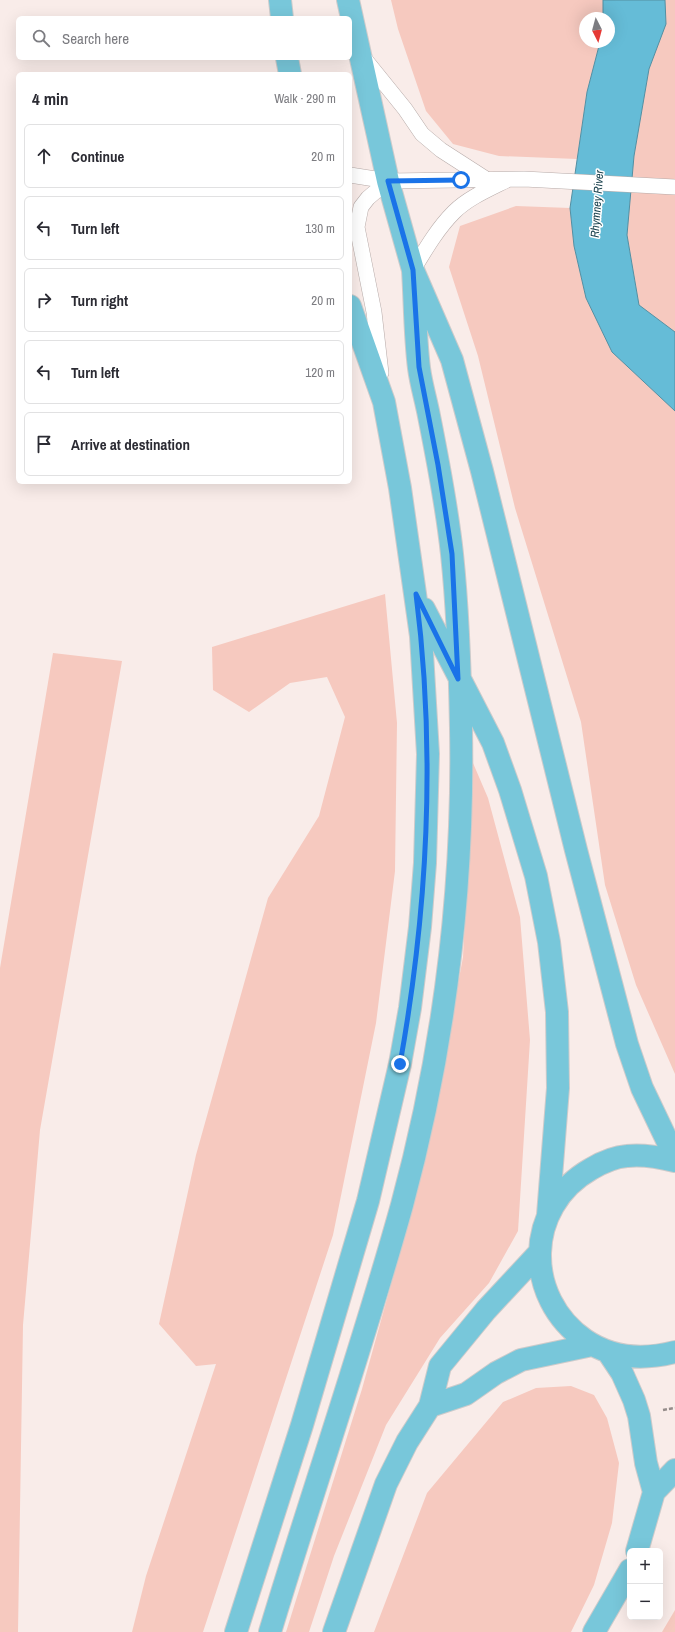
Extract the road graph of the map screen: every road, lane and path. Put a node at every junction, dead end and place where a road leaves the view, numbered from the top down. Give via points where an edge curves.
1 (280, 0) edge
2 (348, 0) edge
3 (282, 16) edge
4 (351, 16) edge
5 (352, 19) edge
6 (359, 52) junction
7 (287, 60) edge
8 (290, 72) edge
9 (352, 175) edge
10 (486, 179) junction
11 (507, 180) junction
12 (388, 181) junction
13 (675, 187) edge
14 (413, 270) junction
15 (352, 312) edge
16 (384, 402) junction
17 (416, 594) junction
18 (458, 679) junction
19 (675, 1157) edge
20 (675, 1161) edge
21 (548, 1215) junction
22 (540, 1252) junction
23 (600, 1349) junction
24 (675, 1352) edge
25 (430, 1406) junction
26 (675, 1408) edge
27 (663, 1410) dead end
28 (675, 1470) edge
29 (654, 1492) junction
30 (638, 1548) edge
31 (627, 1575) edge
32 (236, 1632) edge
33 (270, 1632) edge
34 (334, 1632) edge
35 (594, 1632) edge

1 - 3 main road
2 - 4 main road
5 - 6 main road
6 - 10 lane via 422,134 441,150
6 - 12 main road
7 - 8 main road
9 - 12 lane
10 - 11 lane
10 - 12 lane
11 - 13 lane
11 - 14 lane via 466,202 454,212 432,239
12 - 14 main road
12 - 16 lane via 361,207 357,227 374,312
14 - 18 main road via 419,367 452,554
14 - 19 main road via 452,360 627,1044 645,1094
15 - 16 main road
16 - 17 main road
17 - 18 main road
17 - 32 main road via 427,717 428,807 420,928 410,1008 390,1115 357,1243
18 - 21 main road via 481,720 506,778 534,869 549,942 557,1012 558,1088
18 - 33 main road via 461,728 457,875 449,964 431,1077 402,1203 340,1415
20 - 21 main road via 652,1156 626,1156 602,1163 580,1175 561,1194
21 - 22 main road via 542,1233
22 - 23 main road via 541,1274 548,1296 559,1316 574,1332
22 - 25 main road via 486,1310 440,1366
23 - 24 main road via 642,1358
23 - 25 main road via 521,1360 496,1373 466,1394
23 - 29 main road via 622,1373 634,1400
25 - 34 main road via 407,1442 386,1484
26 - 27 path
28 - 29 main road
29 - 30 main road
31 - 35 main road

